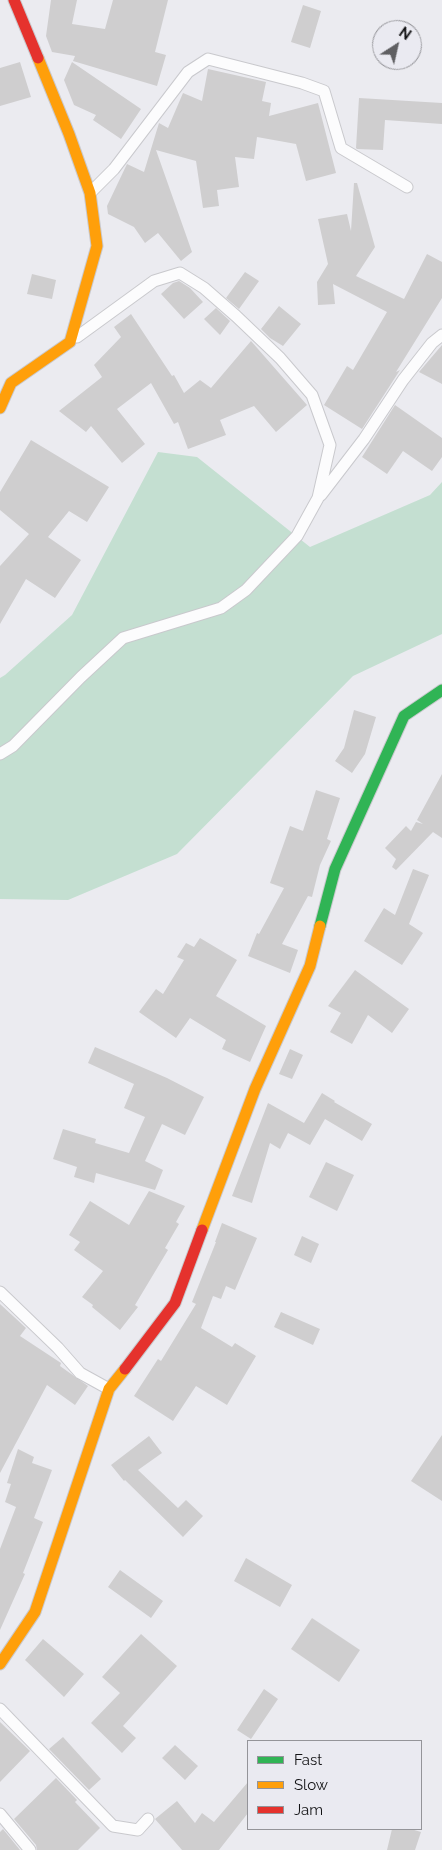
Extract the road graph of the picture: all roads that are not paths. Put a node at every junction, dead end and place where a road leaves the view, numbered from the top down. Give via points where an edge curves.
1 (14, 0) edge
2 (407, 188) dead end
3 (90, 193) junction
4 (442, 335) edge
5 (70, 342) junction
6 (0, 408) edge
7 (318, 498) junction
8 (442, 690) edge
9 (0, 754) edge
10 (0, 1292) edge
11 (109, 1389) junction
12 (0, 1664) edge
13 (0, 1709) edge
14 (0, 1814) edge
15 (148, 1819) dead end
16 (30, 1850) edge

1 - 3 street
2 - 3 lane via 341,148 324,91 302,82 208,59 188,72 114,169
3 - 5 street via 96,246
4 - 7 lane via 403,380 364,439
5 - 6 street via 11,383
5 - 7 lane via 154,281 180,273 204,288 280,358 312,395 330,445
7 - 9 lane via 297,536 246,590 222,608 123,638 13,746
8 - 11 street via 404,716 334,869 310,966 255,1089 175,1303
10 - 11 lane via 80,1373
11 - 12 street via 35,1612
13 - 15 lane via 113,1826 138,1830
14 - 16 lane

